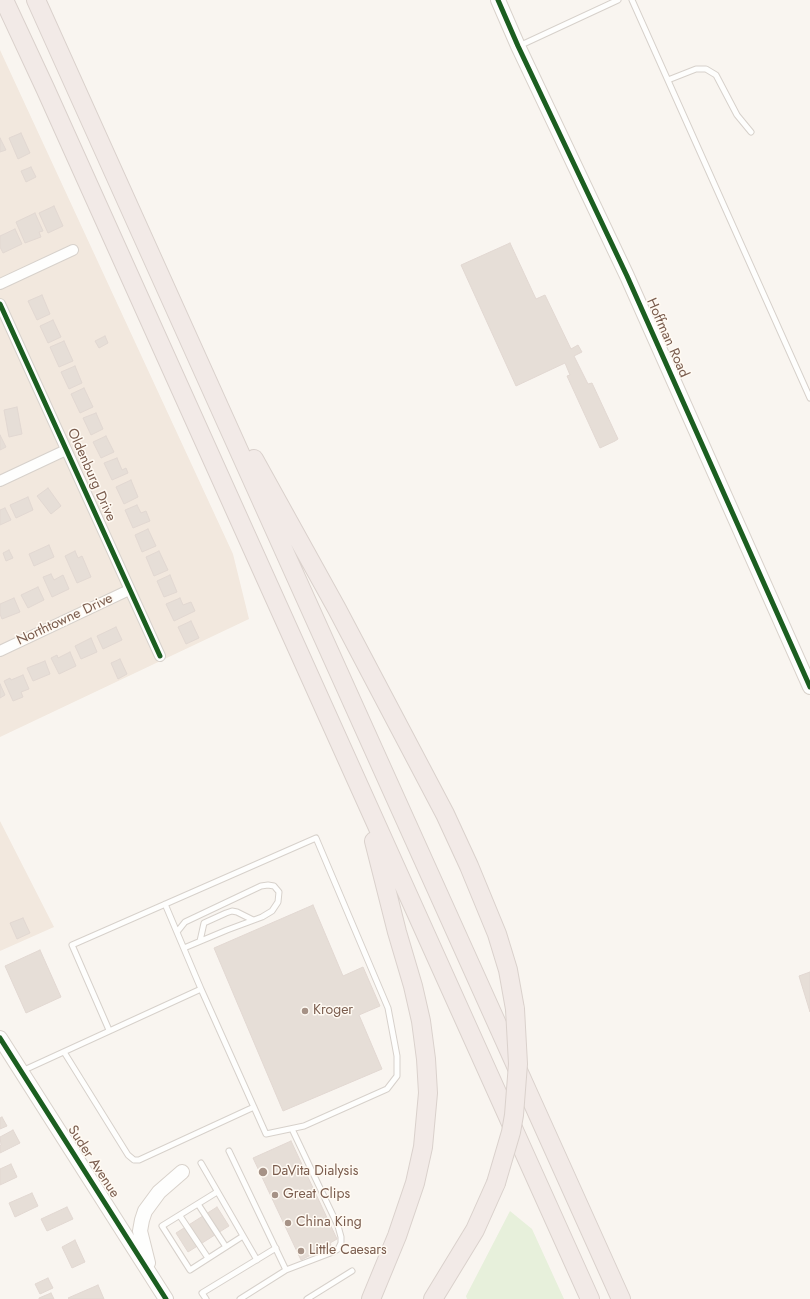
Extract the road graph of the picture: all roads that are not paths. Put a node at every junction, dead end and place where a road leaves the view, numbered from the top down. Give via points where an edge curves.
1 (4, 0) edge
2 (36, 0) edge
3 (498, 0) edge
4 (618, 0) edge
5 (632, 0) edge
6 (518, 46) junction
7 (668, 80) junction
8 (751, 132) dead end
9 (73, 250) dead end
10 (0, 284) edge
11 (0, 304) edge
12 (195, 355) junction
13 (810, 398) edge
14 (66, 450) junction
15 (0, 481) edge
16 (130, 590) junction
17 (0, 651) edge
18 (160, 656) dead end
19 (810, 688) edge
20 (363, 797) junction
21 (165, 904) junction
22 (253, 920) junction
23 (176, 932) junction
24 (200, 941) junction
25 (184, 948) junction
26 (201, 989) junction
27 (110, 1030) junction
28 (0, 1038) edge
29 (64, 1052) junction
30 (21, 1072) junction
31 (254, 1107) junction
32 (292, 1129) junction
33 (229, 1151) dead end
34 (201, 1163) dead end
35 (182, 1172) dead end
36 (217, 1192) junction
37 (198, 1204) junction
38 (180, 1216) junction
39 (243, 1236) junction
40 (226, 1247) junction
41 (276, 1248) junction
42 (208, 1258) junction
43 (257, 1260) junction
44 (286, 1270) junction
45 (352, 1271) dead end
46 (152, 1278) junction
47 (166, 1299) edge
48 (206, 1299) edge
49 (240, 1299) edge
50 (307, 1299) edge
51 (371, 1299) edge
52 (433, 1299) edge
53 (590, 1299) edge
54 (621, 1299) edge

1 - 20 highway
2 - 12 highway
3 - 6 street, Hoffman Road
4 - 6 lane
5 - 7 lane
6 - 19 street, Hoffman Road via 627,276
7 - 8 lane via 696,69 706,69 716,75 737,115
7 - 13 lane
9 - 10 street
11 - 14 street, Oldenburg Drive
12 - 52 highway, bridge via 337,609 445,814 497,934 508,970 515,1009 518,1050 511,1132 496,1184 475,1230
12 - 54 highway
14 - 15 street
14 - 16 street, Oldenburg Drive
16 - 17 street, Northtowne Drive
16 - 18 street, Oldenburg Drive
20 - 51 highway via 396,932 413,986 426,1059 428,1093 423,1147 415,1183
20 - 53 highway
21 - 23 lane
21 - 27 lane via 72,945
21 - 32 lane via 316,838 388,1008 397,1056 397,1076 388,1089
22 - 23 lane via 272,911 278,902 279,892 274,886 261,886 185,922
22 - 24 lane
22 - 24 lane via 237,912 226,913 204,923
23 - 25 lane
24 - 25 lane
25 - 26 lane
26 - 27 lane
26 - 31 lane
27 - 29 lane
28 - 30 street, Suder Avenue
29 - 30 lane
29 - 31 lane via 128,1155 134,1160 139,1160
30 - 46 street, Suder Avenue
31 - 32 lane via 266,1134
32 - 44 lane via 338,1226 341,1243 333,1252
33 - 41 lane
34 - 36 lane
35 - 46 street via 159,1192 145,1211 142,1220 140,1231
36 - 37 lane
36 - 39 lane
37 - 38 lane
37 - 40 lane
38 - 42 lane
38 - 42 lane via 162,1226 190,1270
39 - 40 lane
39 - 43 lane
40 - 42 lane
41 - 43 lane
41 - 44 lane
43 - 48 lane via 202,1293
44 - 49 lane
45 - 50 lane
46 - 47 street, Suder Avenue

